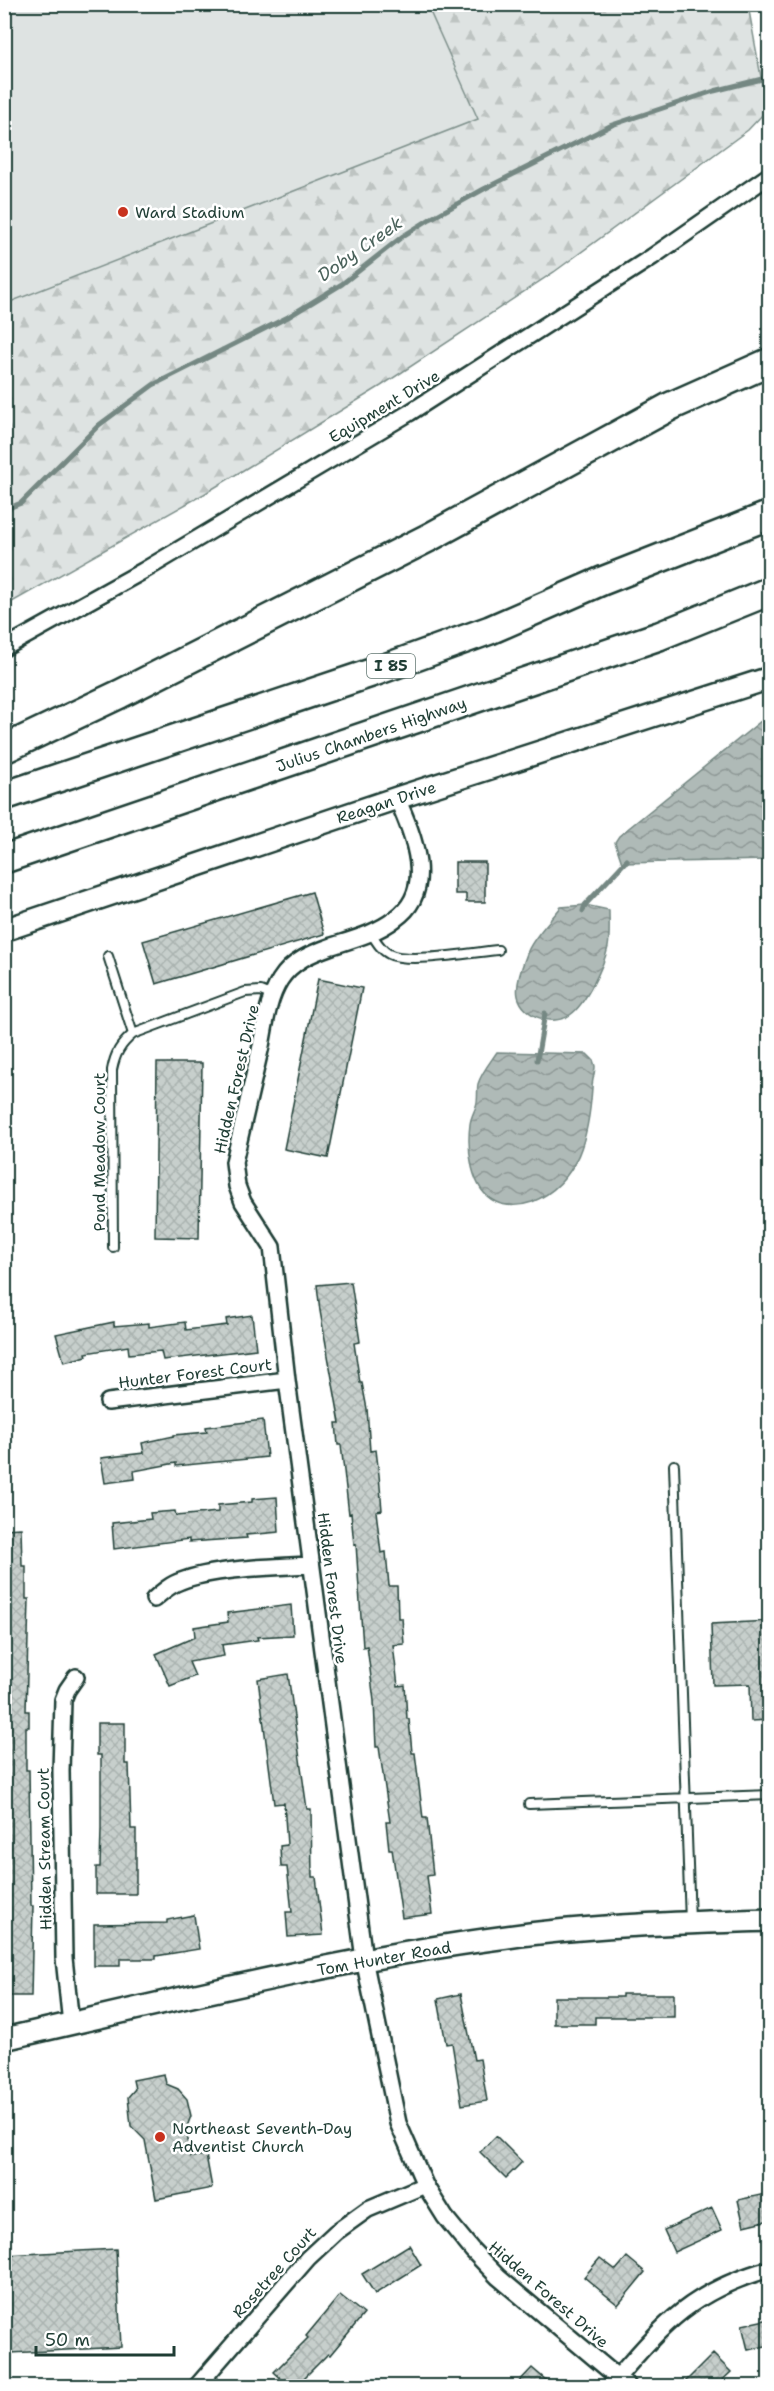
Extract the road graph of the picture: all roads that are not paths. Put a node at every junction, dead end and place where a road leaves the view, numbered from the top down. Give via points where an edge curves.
1 (770, 175) edge
2 (770, 362) edge
3 (770, 515) edge
4 (770, 591) edge
5 (770, 599) edge
6 (736, 606) junction
7 (4, 648) edge
8 (770, 678) edge
9 (4, 749) edge
10 (4, 796) edge
11 (398, 798) junction
12 (4, 859) edge
13 (4, 930) edge
14 (371, 933) junction
15 (498, 950) dead end
16 (108, 956) dead end
17 (274, 996) junction
18 (133, 1034) junction
19 (113, 1248) dead end
20 (287, 1380) junction
21 (108, 1402) dead end
22 (674, 1465) dead end
23 (311, 1565) junction
24 (154, 1599) dead end
25 (76, 1677) dead end
26 (770, 1795) edge
27 (686, 1798) junction
28 (530, 1804) dead end
29 (770, 1920) edge
30 (690, 1923) junction
31 (364, 1959) junction
32 (71, 2024) junction
33 (4, 2039) edge
34 (425, 2185) junction
35 (770, 2269) edge
36 (619, 2384) edge
37 (197, 2386) edge

1 - 7 street, Equipment Drive via 652,257 409,413 143,571
2 - 9 highway via 671,406 430,537
3 - 10 highway, I 85 via 406,661
4 - 6 highway
5 - 6 highway
6 - 12 highway, Julius Chambers Highway via 659,636
8 - 11 street, Reagan Drive
11 - 13 street, Reagan Drive
11 - 14 street, Hidden Forest Drive via 419,861 418,884 410,906
14 - 15 lane via 390,955 406,959
14 - 17 street, Hidden Forest Drive via 296,962 280,981
16 - 18 lane
17 - 18 lane, Pond Meadow Court via 261,991 245,992
17 - 20 street, Hidden Forest Drive via 234,1162 243,1202 272,1247
18 - 19 lane, Pond Meadow Court via 114,1056 112,1070
20 - 21 street, Hunter Forest Court
20 - 23 street, Hidden Forest Drive
22 - 27 lane
23 - 24 street via 201,1576 181,1581
23 - 31 street, Hidden Forest Drive
25 - 32 street, Hidden Stream Court via 63,1700 61,1771 64,1958
26 - 27 lane
27 - 28 lane
27 - 30 lane
29 - 30 street, Tom Hunter Road
30 - 31 street, Tom Hunter Road via 508,1936
31 - 32 street, Tom Hunter Road
31 - 34 street, Hidden Forest Drive via 398,2123
32 - 33 street, Tom Hunter Road
34 - 36 street, Hidden Forest Drive via 445,2217 498,2277
34 - 37 street, Rosetree Court via 368,2209 336,2232
35 - 36 street via 738,2278 687,2306 648,2343

